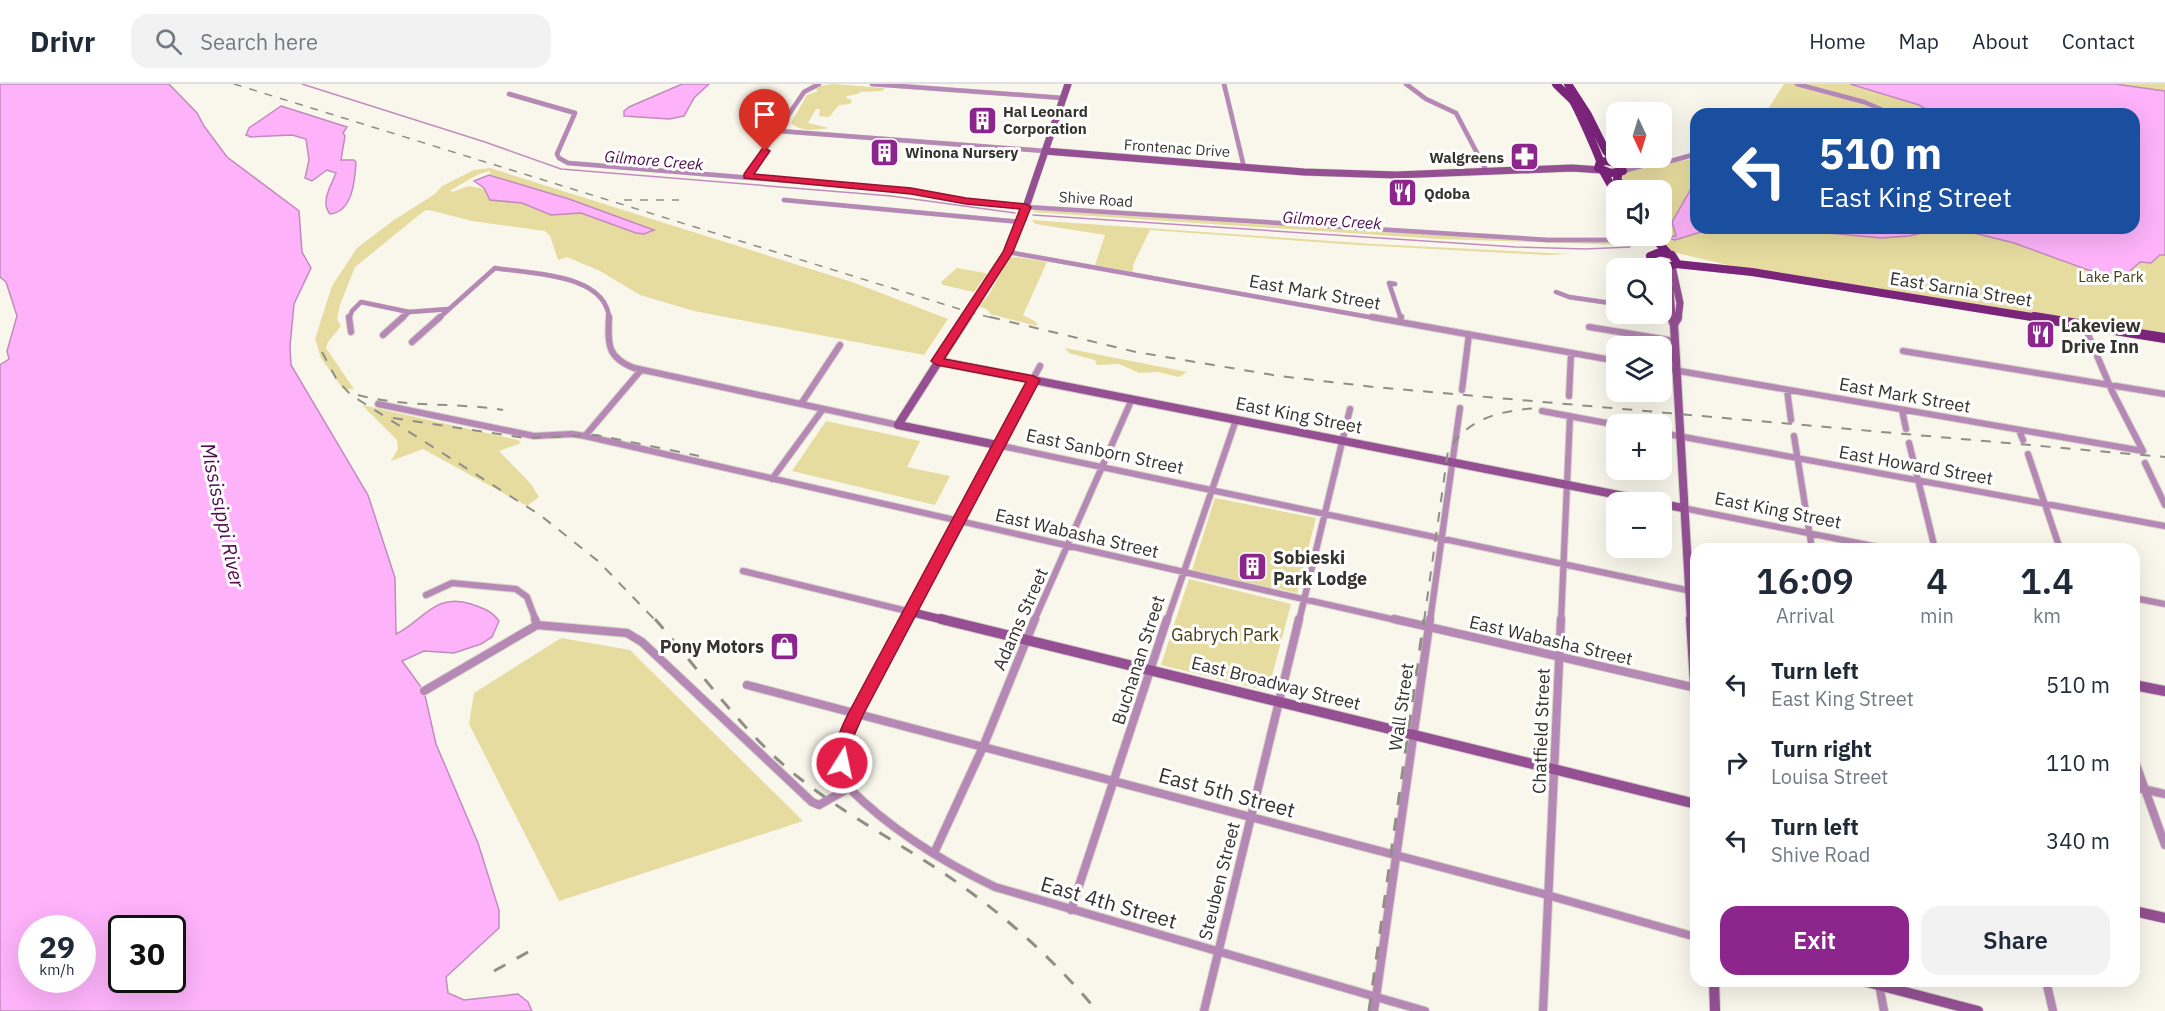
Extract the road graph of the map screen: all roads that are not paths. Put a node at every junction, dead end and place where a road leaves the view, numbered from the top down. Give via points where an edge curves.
1 (819, 84) edge
2 (872, 84) edge
3 (1068, 84) edge
4 (1224, 84) edge
5 (1406, 84) edge
6 (1556, 84) edge
7 (1564, 84) edge
8 (1797, 84) edge
9 (509, 94) dead end
10 (1063, 98) junction
11 (1878, 108) edge
12 (779, 131) junction
13 (1045, 151) junction
14 (1606, 151) edge
15 (1690, 156) edge
16 (1672, 161) edge
17 (1244, 167) junction
18 (1601, 167) junction
19 (1606, 167) edge
20 (1619, 168) edge
21 (1487, 172) junction
22 (747, 176) junction
23 (1608, 180) edge
24 (1618, 180) edge
25 (784, 200) dead end
26 (1026, 207) junction
27 (1021, 222) junction
28 (1606, 238) edge
29 (1651, 246) edge
30 (1656, 246) edge
31 (1008, 252) junction
32 (1653, 253) junction
33 (1650, 258) edge
34 (1667, 258) edge
35 (1670, 258) edge
36 (1672, 260) edge
37 (1672, 277) edge
38 (1395, 284) dead end
39 (1556, 292) dead end
40 (1606, 302) edge
41 (449, 309) junction
42 (409, 312) junction
43 (1672, 321) edge
44 (1400, 322) junction
45 (1674, 325) junction
46 (2084, 325) junction
47 (1589, 327) dead end
48 (351, 332) dead end
49 (1469, 334) junction
50 (383, 335) dead end
51 (2165, 338) edge
52 (1675, 341) junction
53 (412, 342) dead end
54 (840, 345) dead end
55 (1903, 351) dead end
56 (1571, 353) junction
57 (1606, 359) edge
58 (937, 361) junction
59 (1040, 366) dead end
60 (1672, 369) edge
61 (641, 370) junction
62 (1676, 370) junction
63 (1034, 380) junction
64 (2109, 384) junction
65 (1462, 390) dead end
66 (1787, 390) junction
67 (2165, 394) edge
68 (1569, 396) dead end
69 (1132, 399) junction
70 (378, 404) dead end
71 (801, 404) junction
72 (1460, 408) dead end
73 (823, 409) junction
74 (1350, 409) dead end
75 (1902, 410) junction
76 (1542, 411) dead end
77 (1570, 417) junction
78 (1236, 420) junction
79 (1791, 420) dead end
80 (1606, 423) edge
81 (898, 425) junction
82 (1906, 429) dead end
83 (2019, 430) junction
84 (585, 436) junction
85 (1672, 436) edge
86 (1794, 436) dead end
87 (1681, 437) junction
88 (2023, 440) dead end
89 (1341, 441) junction
90 (1910, 443) dead end
91 (998, 445) junction
92 (2028, 454) dead end
93 (1797, 459) junction
94 (1452, 462) junction
95 (2145, 463) dead end
96 (1102, 468) junction
97 (772, 479) junction
98 (1918, 481) junction
99 (1566, 485) junction
100 (1210, 490) junction
101 (1606, 493) edge
102 (2045, 504) junction
103 (2165, 505) edge
104 (1672, 506) edge
105 (1683, 508) junction
106 (1325, 515) junction
107 (958, 521) junction
108 (2165, 526) edge
109 (1809, 533) junction
110 (1439, 538) junction
111 (1811, 543) edge
112 (1858, 543) edge
113 (1934, 543) edge
114 (2058, 543) edge
115 (1069, 547) junction
116 (1690, 561) edge
117 (1564, 564) junction
118 (742, 571) dead end
119 (1183, 572) junction
120 (1690, 591) edge
121 (426, 595) dead end
122 (1302, 599) junction
123 (2140, 599) edge
124 (2165, 604) edge
125 (911, 612) junction
126 (537, 625) junction
127 (1427, 627) junction
128 (1026, 640) junction
129 (1559, 658) junction
130 (1151, 670) junction
131 (747, 686) dead end
132 (2140, 686) edge
133 (1690, 687) edge
134 (424, 691) dead end
135 (2165, 691) edge
136 (1280, 702) junction
137 (855, 714) junction
138 (1412, 734) junction
139 (983, 747) junction
140 (1554, 769) junction
141 (2140, 774) edge
142 (1113, 781) junction
143 (849, 788) junction
144 (2140, 788) edge
145 (2146, 790) junction
146 (2165, 794) edge
147 (1690, 803) edge
148 (1251, 819) junction
149 (2165, 845) edge
150 (935, 851) junction
151 (1396, 856) junction
152 (1549, 896) junction
153 (1071, 910) junction
154 (2140, 912) edge
155 (2165, 918) edge
156 (1690, 935) edge
157 (1217, 952) junction
158 (1714, 987) edge
159 (1880, 987) edge
160 (1893, 987) edge
161 (2047, 987) edge
162 (1376, 998) junction
163 (1204, 1011) edge
164 (1374, 1011) edge
165 (1425, 1011) edge
166 (1543, 1011) edge
167 (1715, 1011) edge
168 (1884, 1011) edge
169 (1978, 1011) edge
170 (2053, 1011) edge

1 - 12 street via 804,92
2 - 10 street
3 - 10 street
4 - 17 street
5 - 21 street via 1456,113
6 - 18 main road via 1574,104 1600,155
7 - 14 main road via 1587,113
8 - 11 street
9 - 22 street, Shive Road via 575,113 557,154 568,163
10 - 13 street
12 - 13 street, Frontenac Drive
12 - 22 street
13 - 17 street, Frontenac Drive
13 - 26 street
15 - 16 street
17 - 21 street, Frontenac Drive via 1396,175
18 - 19 main road
18 - 21 street, Frontenac Drive
18 - 23 main road
20 - 24 main road
22 - 26 street, Shive Road via 911,191
25 - 27 street
26 - 27 street
26 - 28 street, Shive Road via 1548,240
27 - 31 street
29 - 32 main road
30 - 35 main road
31 - 44 street, East Mark Street
31 - 58 street
32 - 33 main road
32 - 34 main road
36 - 46 main road, East Sarnia Street
37 - 45 street via 1680,305
38 - 44 street via 1389,283
39 - 40 street
41 - 42 street
41 - 53 street, East Sanborn Street
41 - 61 street, East Sanborn Street via 495,268 590,287 610,309 613,355
42 - 48 street via 361,302 351,310
42 - 50 street
43 - 45 street
44 - 49 street, East Mark Street
45 - 52 street
46 - 51 main road, East Sarnia Street
46 - 64 street
47 - 52 street
49 - 56 street, East Mark Street
49 - 65 street
52 - 62 street
54 - 71 street
55 - 64 street
56 - 57 street, East Mark Street
56 - 68 street
58 - 63 street, East King Street
58 - 81 street
59 - 63 street
60 - 62 street, East Mark Street
61 - 71 street, East Sanborn Street
61 - 84 street
62 - 66 street, East Mark Street
62 - 87 street
63 - 69 street, East King Street
63 - 91 street
64 - 67 street
64 - 83 street, East Mark Street via 2143,451
66 - 75 street, East Mark Street
66 - 79 street
69 - 78 street, East King Street
69 - 96 street, Adams Street
70 - 84 street, East Wabasha Street via 534,436
71 - 73 street, East Sanborn Street
72 - 94 street, Wall Street
73 - 81 street, East Sanborn Street
73 - 97 street
74 - 89 street, Steuben Street
75 - 82 street
75 - 83 street, East Mark Street
76 - 77 street
77 - 80 street
77 - 99 street, Chatfield Street
78 - 89 street, East King Street
78 - 100 street, Buchanan Street
81 - 91 street, East Sanborn Street
83 - 88 street
84 - 97 street, East Wabasha Street
85 - 87 street, East Howard Street
86 - 93 street
87 - 93 street, East Howard Street
87 - 105 street
89 - 94 street, East King Street
89 - 106 street, Steuben Street
90 - 98 street
91 - 96 street, East Sanborn Street
91 - 107 street
92 - 102 street
93 - 98 street, East Howard Street
93 - 109 street
94 - 99 street, East King Street
94 - 110 street, Wall Street
95 - 103 street
96 - 100 street, East Sanborn Street
96 - 115 street, Adams Street
97 - 107 street, East Wabasha Street
98 - 102 street, East Howard Street
98 - 113 street
99 - 101 street, East King Street
99 - 117 street, Chatfield Street
100 - 106 street, East Sanborn Street
100 - 119 street, Buchanan Street
102 - 108 street, East Howard Street
102 - 114 street
104 - 105 street, East King Street
105 - 109 street, East King Street
105 - 116 street
106 - 110 street, East Sanborn Street
106 - 122 street, Steuben Street
107 - 115 street, East Wabasha Street
107 - 125 street
109 - 111 street
109 - 112 street, East King Street
110 - 117 street, East Sanborn Street
110 - 127 street, Wall Street
115 - 119 street, East Wabasha Street
115 - 128 street, Adams Street
117 - 120 street, East Sanborn Street
117 - 129 street, Chatfield Street
118 - 125 street, East Broadway Street
119 - 122 street, East Wabasha Street
119 - 130 street, Buchanan Street
121 - 126 street via 452,583 516,590 527,597
122 - 127 street, East Wabasha Street
122 - 136 street, Steuben Street
123 - 124 street
125 - 128 street, East Broadway Street
125 - 137 street
126 - 134 street
126 - 143 street via 627,633 642,642 812,802 819,805
127 - 129 street, East Wabasha Street
127 - 138 street, Wall Street
128 - 130 street, East Broadway Street
128 - 139 street, Adams Street
129 - 133 street, East Wabasha Street
129 - 140 street, Chatfield Street
130 - 136 street, East Broadway Street
130 - 142 street, Buchanan Street
131 - 137 street, East 5th Street
132 - 135 street
136 - 138 street, East Broadway Street
136 - 148 street, Steuben Street
137 - 139 street, East 5th Street
137 - 143 street via 845,738 842,763
138 - 140 street, East Broadway Street
138 - 151 street, Wall Street
139 - 142 street, East 5th Street
139 - 150 street, Adams Street
140 - 147 street, East Broadway Street
140 - 152 street, Chatfield Street
141 - 145 street
142 - 148 street, East 5th Street
142 - 153 street, Buchanan Street
143 - 150 street, East 4th Street via 873,812
144 - 145 street
145 - 146 street
145 - 149 street
148 - 151 street, East 5th Street
148 - 157 street, Steuben Street
150 - 153 street, East 4th Street via 995,887
151 - 152 street, East 5th Street
151 - 162 street, Wall Street
152 - 156 street, East 5th Street
152 - 166 street, Chatfield Street
153 - 157 street, East 4th Street
154 - 155 street
157 - 162 street, East 4th Street
157 - 163 street, Steuben Street
158 - 167 street
159 - 168 street
160 - 169 street
161 - 170 street
162 - 164 street, Wall Street
162 - 165 street, East 4th Street

